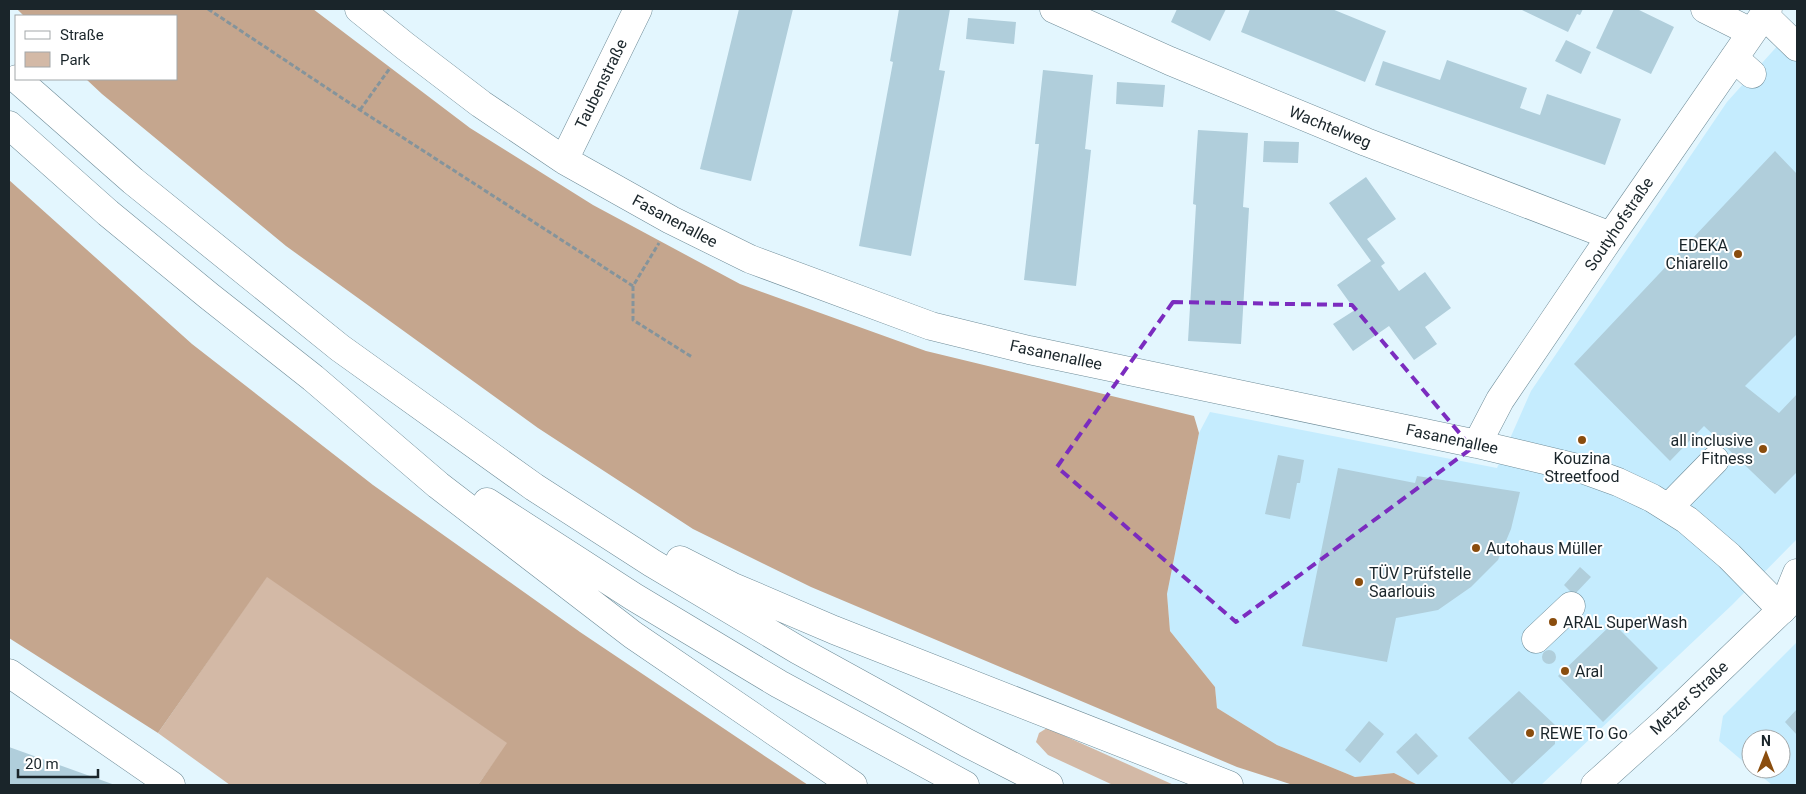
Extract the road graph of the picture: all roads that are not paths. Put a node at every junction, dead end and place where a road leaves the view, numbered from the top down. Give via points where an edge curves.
1 (359, 9) edge
2 (638, 9) edge
3 (1054, 9) edge
4 (1705, 9) edge
5 (1761, 18) edge
6 (1797, 47) edge
7 (18, 80) edge
8 (9, 125) edge
9 (564, 160) junction
10 (1611, 236) junction
11 (312, 378) junction
12 (1477, 444) junction
13 (477, 447) junction
14 (1715, 460) dead end
15 (1668, 508) junction
16 (1797, 573) edge
17 (1790, 602) edge
18 (1571, 606) dead end
19 (1536, 639) dead end
20 (9, 674) edge
21 (166, 784) edge
22 (853, 785) edge
23 (965, 785) edge
24 (1049, 785) edge
25 (1229, 785) edge
26 (1595, 785) edge

1 - 9 main road, Fasanenallee via 481,104
2 - 9 main road, Taubenstraße
3 - 10 main road, Wachtelweg via 1366,142
4 - 5 main road
5 - 6 main road
5 - 10 main road, Soutyhofstraße via 1743,66
7 - 13 main road via 133,181 340,348
8 - 11 main road via 123,225
9 - 12 main road, Fasanenallee via 671,220 750,259 931,326 1039,352
10 - 12 main road, Soutyhofstraße via 1500,400
11 - 22 main road via 438,486 632,636
11 - 23 main road via 502,513 634,597 779,684
12 - 15 main road, Fasanenallee via 1582,469 1618,482
13 - 24 main road via 652,563 798,650
13 - 25 main road via 584,511 731,586
14 - 15 main road
15 - 17 main road, Fasanenallee
16 - 17 main road, Metzer Straße
17 - 26 main road, Metzer Straße via 1666,722
18 - 19 main road
20 - 21 main road

